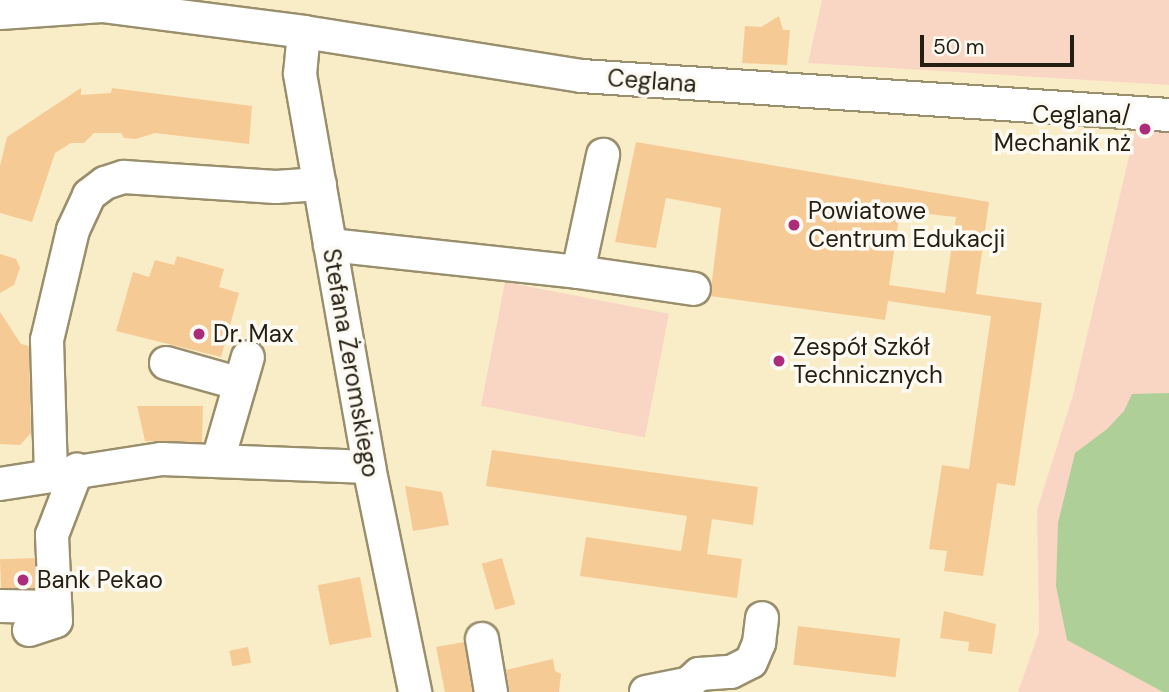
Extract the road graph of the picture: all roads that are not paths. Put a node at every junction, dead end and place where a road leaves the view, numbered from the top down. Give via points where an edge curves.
1 (70, 2) edge
2 (139, 3) edge
3 (0, 13) edge
4 (303, 32) junction
5 (1169, 115) edge
6 (603, 155) dead end
7 (320, 184) junction
8 (330, 244) junction
9 (578, 272) junction
10 (694, 289) dead end
11 (166, 363) dead end
12 (218, 460) junction
13 (369, 467) junction
14 (64, 473) junction
15 (8, 483) edge
16 (52, 535) junction
17 (0, 606) edge
18 (55, 607) junction
19 (762, 618) dead end
20 (29, 630) dead end
21 (482, 639) dead end
22 (682, 688) edge
23 (415, 692) edge
24 (491, 692) edge
25 (646, 692) edge

1 - 2 street, Ceglana
1 - 3 street, Ceglana
2 - 4 street, Ceglana
4 - 5 street, Ceglana via 605,78
4 - 7 street, Stefana Żeromskiego via 300,74
6 - 9 street
7 - 8 street, Stefana Żeromskiego
7 - 14 street via 276,187 124,177 89,195 73,230 47,340
8 - 9 street
8 - 13 street, Stefana Żeromskiego
9 - 10 street
11 - 12 street via 244,370
12 - 13 street
12 - 14 street via 162,459
13 - 23 street, Stefana Żeromskiego
14 - 15 street
14 - 16 street
15 - 16 street via 46,517
16 - 18 street
17 - 18 street
18 - 20 street via 56,621
19 - 22 street via 756,654 742,669 699,674
21 - 24 street
22 - 25 street

